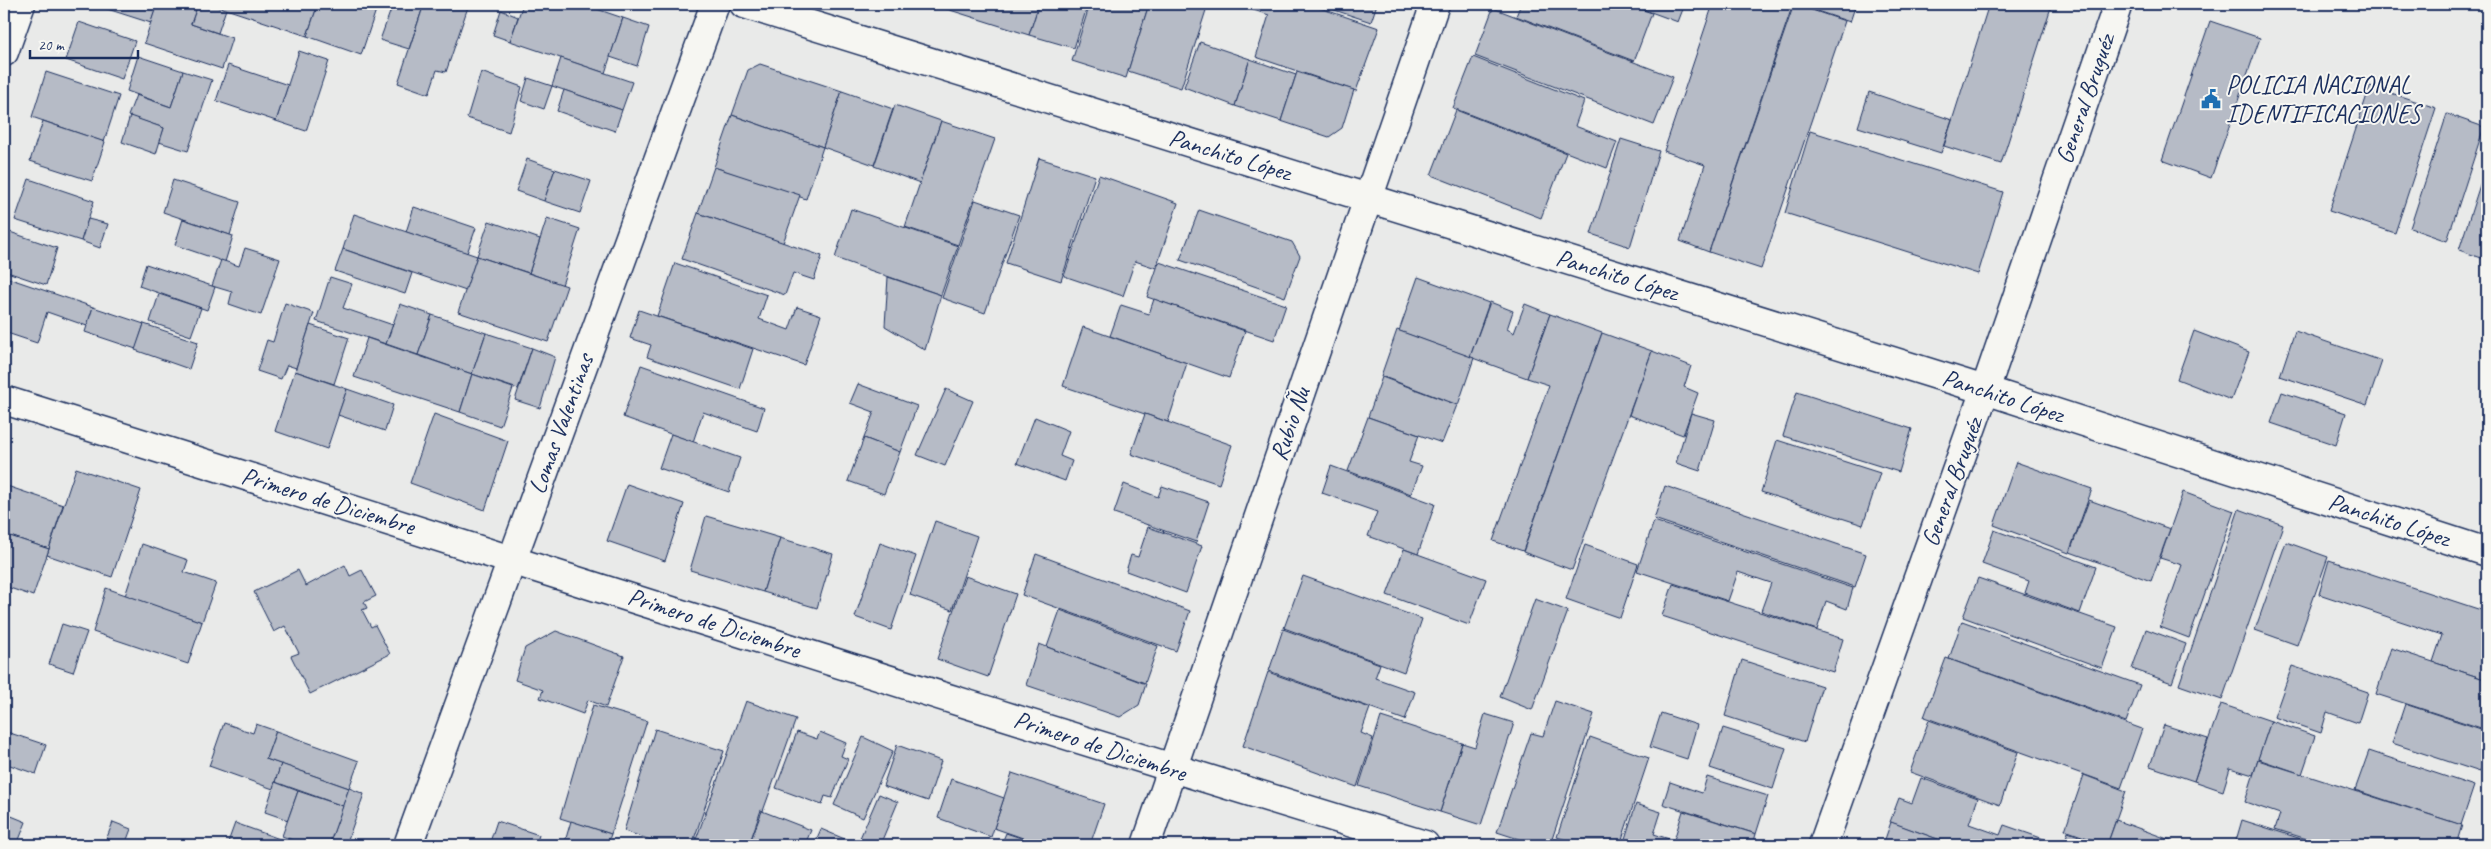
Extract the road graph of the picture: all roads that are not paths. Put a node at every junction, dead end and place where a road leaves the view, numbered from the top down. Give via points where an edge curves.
1 (21, 4) edge
2 (715, 4) edge
3 (744, 4) edge
4 (1435, 4) edge
5 (2118, 4) edge
6 (4, 52) edge
7 (1368, 197) junction
8 (1985, 390) junction
9 (4, 400) edge
10 (2487, 552) edge
11 (512, 558) junction
12 (1172, 769) junction
13 (408, 845) edge
14 (1146, 845) edge
15 (1425, 845) edge
16 (1823, 845) edge

1 - 6 street
2 - 11 street, Lomas Valentinas
3 - 7 street, Panchito López
4 - 7 street, Rubio Ñu
5 - 8 street, General Bruguéz
7 - 8 street, Panchito López
7 - 12 street, Rubio Ñu
8 - 10 street, Panchito López
8 - 16 street, General Bruguéz
9 - 11 street, Primero de Diciembre
11 - 12 street, Primero de Diciembre
11 - 13 street, Lomas Valentinas
12 - 14 street, Rubio Ñu
12 - 15 street, Primero de Diciembre

